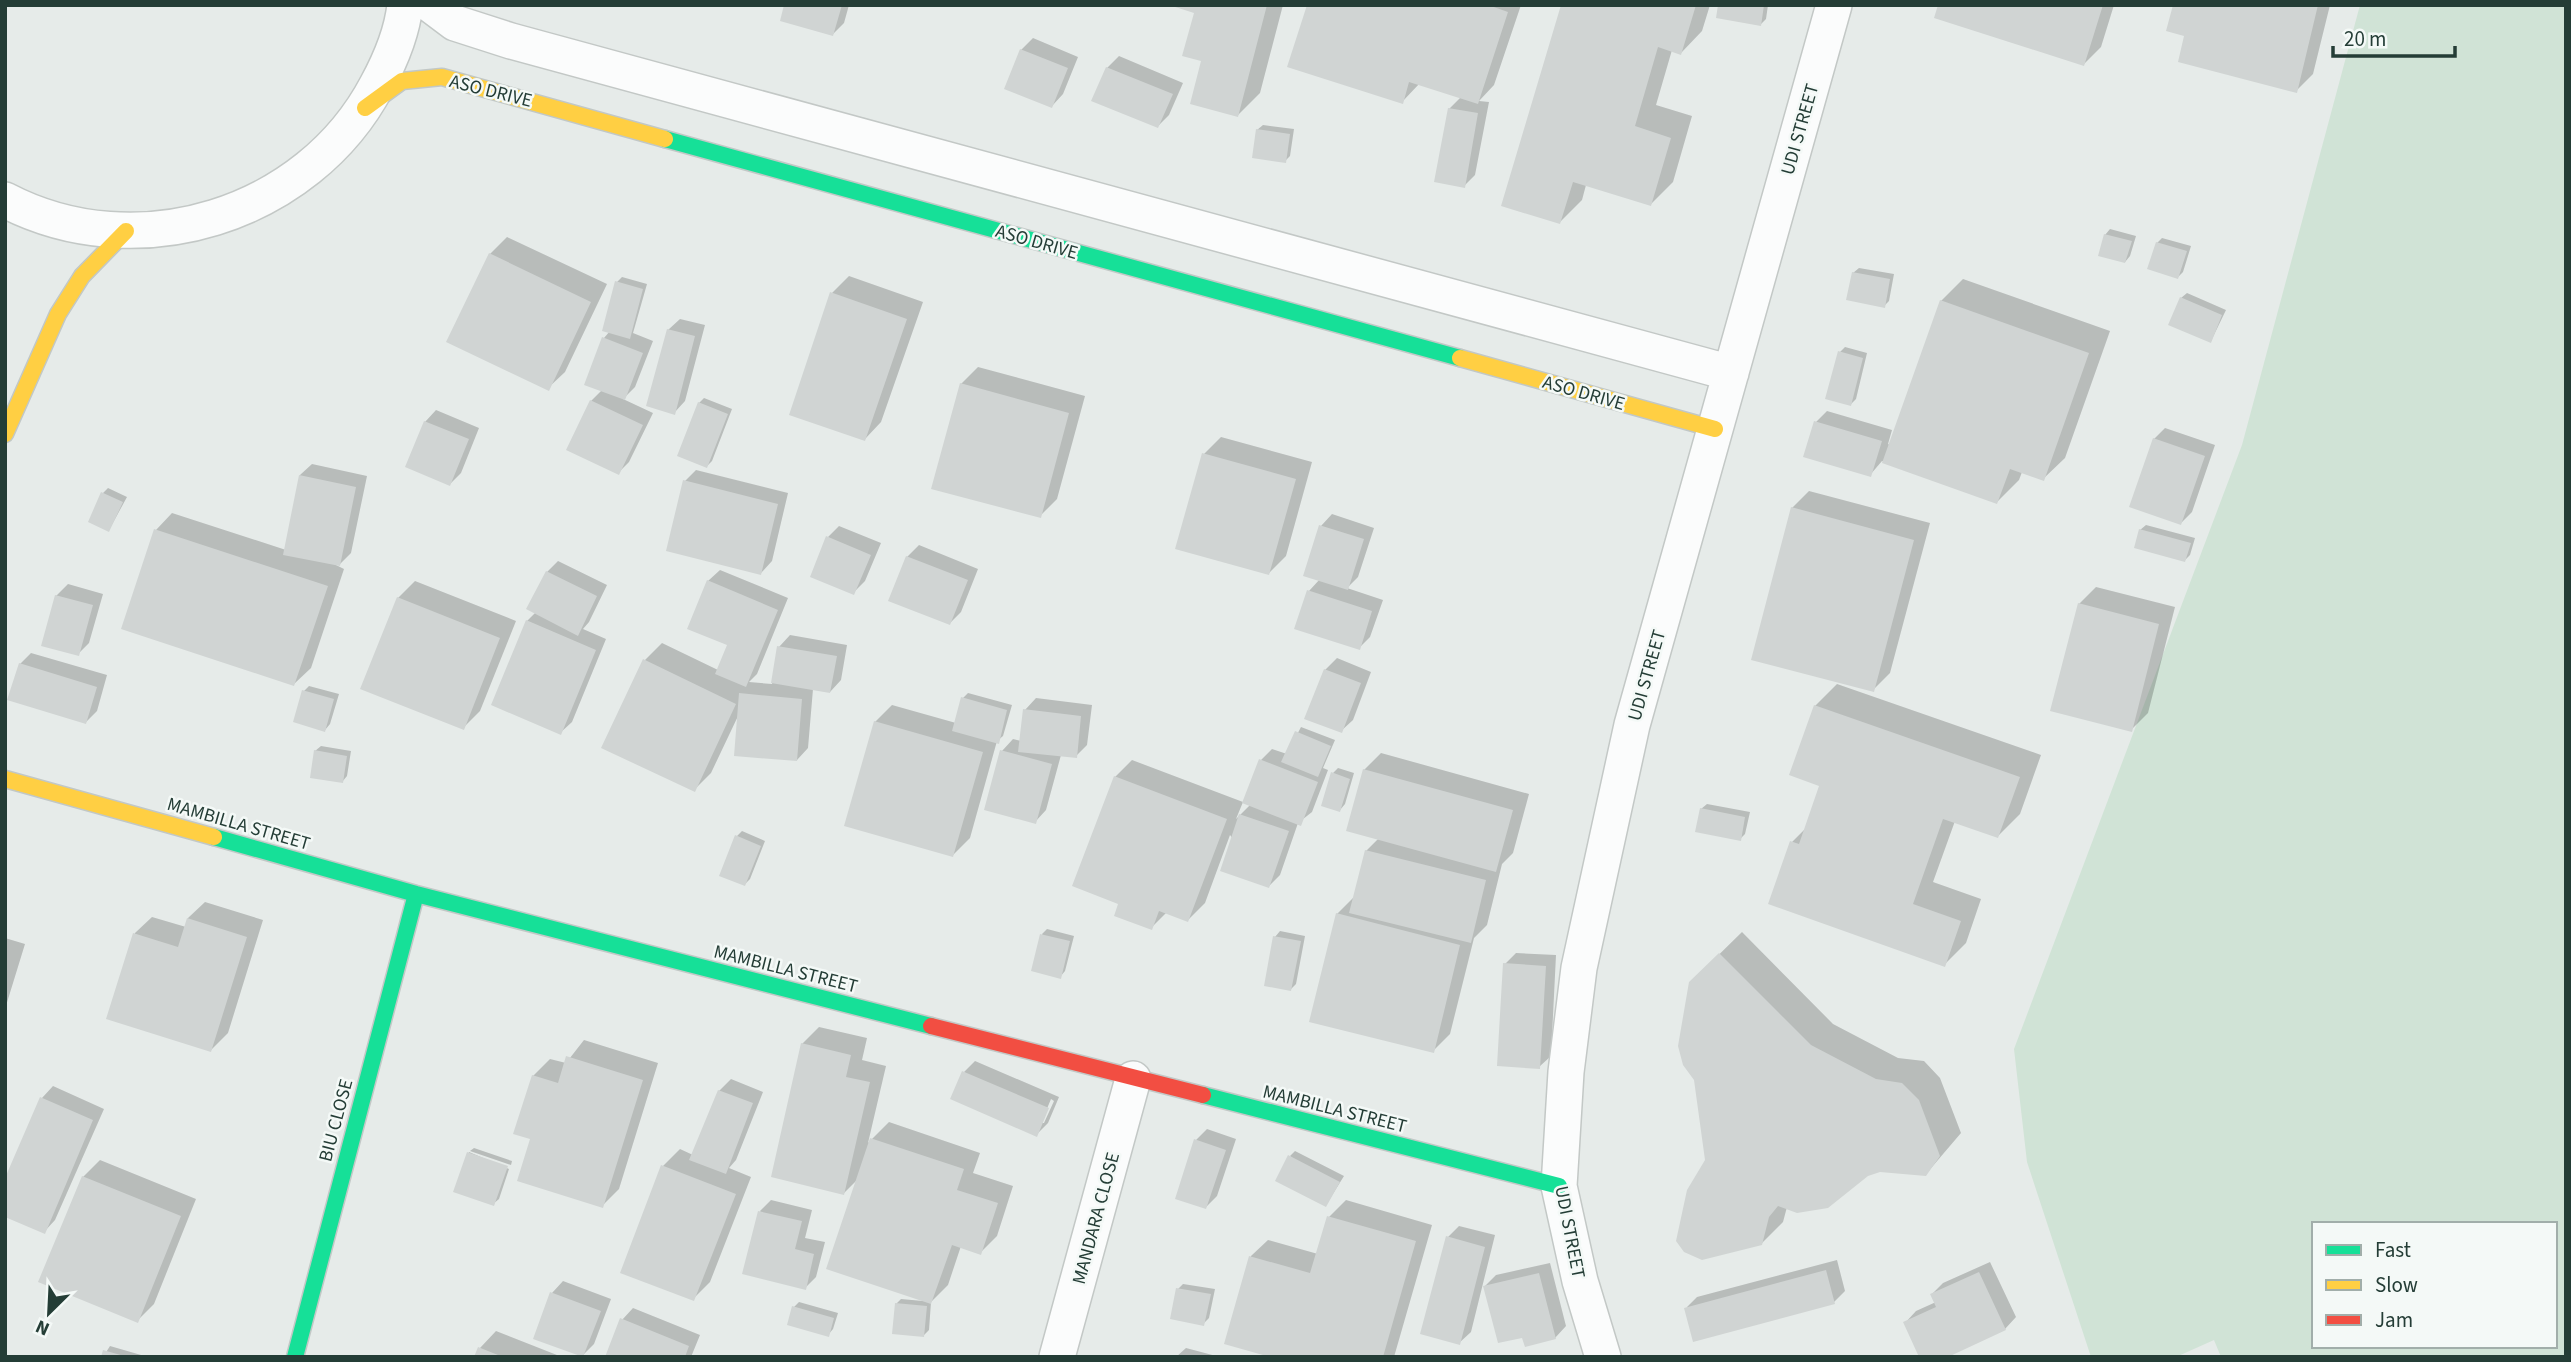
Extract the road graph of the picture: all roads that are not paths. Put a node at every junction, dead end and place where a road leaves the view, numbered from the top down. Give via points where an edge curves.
1 (405, 5) edge
2 (431, 5) edge
3 (1834, 5) edge
4 (365, 108) junction
5 (5, 200) edge
6 (126, 231) junction
7 (1731, 373) junction
8 (1715, 429) junction
9 (5, 434) edge
10 (5, 779) edge
11 (416, 894) junction
12 (1133, 1079) junction
13 (1559, 1186) junction
14 (295, 1357) edge
15 (1057, 1357) edge
16 (1603, 1357) edge

1 - 4 street via 390,61
2 - 7 street via 455,23 511,41
3 - 7 street, UDI STREET
4 - 6 street via 329,151 286,186 246,207 181,228
4 - 8 street, ASO DRIVE via 402,80 442,77
5 - 6 street via 69,224
6 - 9 street via 82,276 58,314
7 - 8 street, UDI STREET
8 - 13 street, UDI STREET via 1632,725 1602,852 1577,981
10 - 11 street, MAMBILLA STREET
11 - 12 street, MAMBILLA STREET
11 - 14 street, BIU CLOSE
12 - 13 street, MAMBILLA STREET
12 - 15 street, MANDARA CLOSE
13 - 16 street, UDI STREET

